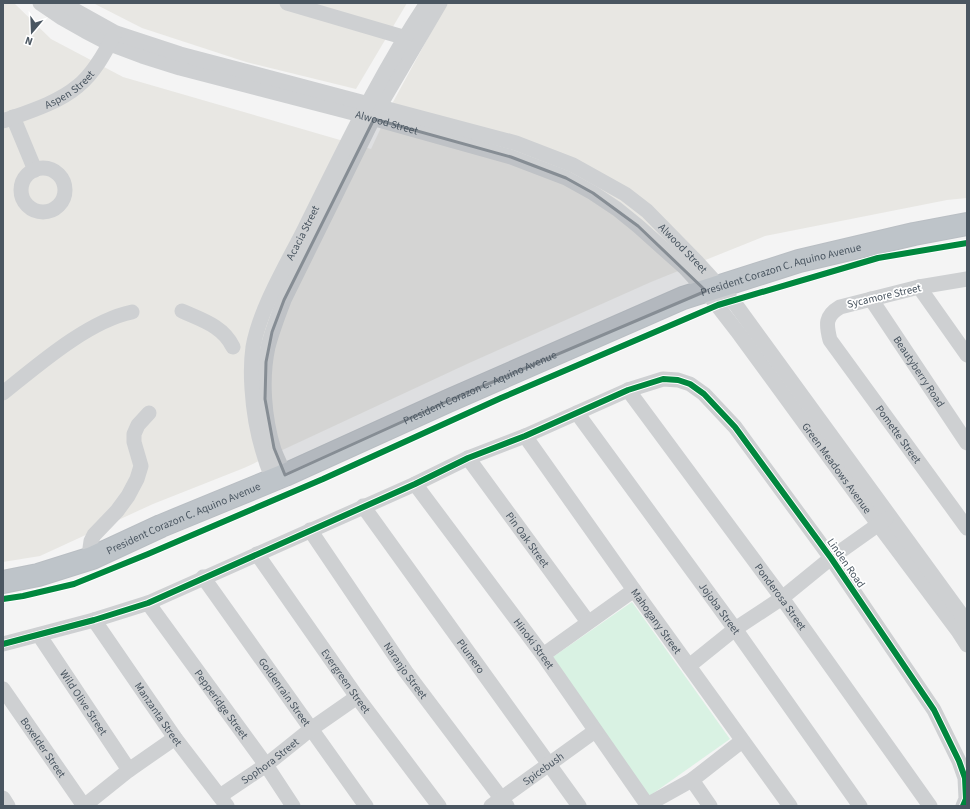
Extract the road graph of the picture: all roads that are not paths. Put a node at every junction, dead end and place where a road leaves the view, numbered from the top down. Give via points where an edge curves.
1 (40, 3) edge
2 (62, 3) edge
3 (287, 3) edge
4 (427, 3) edge
5 (440, 3) edge
6 (113, 38) junction
7 (412, 39) junction
8 (370, 111) junction
9 (8, 119) edge
10 (34, 170) dead end
11 (967, 224) edge
12 (967, 279) edge
13 (713, 288) junction
14 (919, 288) junction
15 (871, 299) junction
16 (182, 311) dead end
17 (132, 312) dead end
18 (830, 340) joint
19 (233, 347) dead end
20 (967, 355) edge
21 (628, 390) junction
22 (3, 393) edge
23 (149, 413) dead end
24 (577, 413) junction
25 (525, 436) junction
26 (967, 443) edge
27 (468, 458) junction
28 (279, 477) junction
29 (415, 484) junction
30 (363, 506) junction
31 (884, 520) junction
32 (967, 528) edge
33 (310, 530) junction
34 (257, 554) junction
35 (92, 558) junction
36 (831, 558) junction
37 (203, 577) junction
38 (3, 582) edge
39 (634, 590) junction
40 (782, 598) junction
41 (148, 602) junction
42 (94, 620) junction
43 (588, 622) junction
44 (964, 626) edge
45 (735, 629) junction
46 (39, 635) junction
47 (3, 644) edge
48 (967, 646) edge
49 (542, 655) junction
50 (689, 666) junction
51 (3, 689) edge
52 (357, 697) junction
53 (311, 730) junction
54 (595, 731) junction
55 (175, 738) junction
56 (742, 741) junction
57 (548, 764) junction
58 (266, 765) junction
59 (129, 770) junction
60 (692, 780) junction
61 (3, 798) edge
62 (223, 801) edge
63 (965, 801) edge
64 (500, 804) edge
65 (647, 805) edge
66 (8, 806) edge
67 (84, 806) edge
68 (294, 806) edge
69 (366, 806) edge
70 (439, 806) edge
71 (579, 806) edge
72 (710, 806) edge
73 (790, 806) edge
74 (860, 806) edge
75 (930, 806) edge

1 - 6 street, Alwood Street via 62,18
2 - 6 street, Alwood Street
3 - 7 street
4 - 7 street, Acacia Street
5 - 7 street, Acacia Street
6 - 8 street, Alwood Street via 180,54
6 - 9 street, Aspen Street via 92,71 79,85 54,101
7 - 8 street, Acacia Street
8 - 13 street, Alwood Street via 516,143 573,164 626,194 647,211
8 - 28 street, Acacia Street via 284,300 272,332 266,362 265,399
9 - 10 street
11 - 13 highway, President Corazon C. Aquino Avenue via 836,251
12 - 14 street, Sycamore Street
13 - 28 highway, President Corazon C. Aquino Avenue via 683,298 448,400
13 - 31 street, Green Meadows Avenue via 748,322
14 - 15 street, Sycamore Street
14 - 20 street
15 - 18 street, Sycamore Street via 840,307 832,312 828,318 827,329
15 - 26 street, Beautyberry Road
16 - 19 street via 221,330
17 - 22 street via 118,315 94,326
18 - 32 street, Pomette Street
21 - 24 street
21 - 36 street, Linden Road via 663,379 690,384 704,394 735,427
21 - 40 street, Ponderosa Street
23 - 35 street via 134,434 141,466 137,479 117,511 94,535 90,546
24 - 25 street
24 - 45 street, Jojoba Street
25 - 27 street
25 - 39 street, Mahogany Street
27 - 29 street
27 - 43 street, Pin Oak Street
28 - 35 highway, President Corazon C. Aquino Avenue
29 - 30 street
29 - 49 street, Hinoki Street
30 - 33 street
30 - 57 street, Plumero
31 - 36 street
31 - 44 street, Green Meadows Avenue
33 - 34 street
33 - 64 street, Naranjo Street via 406,672
34 - 37 street
34 - 52 street, Evergreen Street
35 - 38 highway, President Corazon C. Aquino Avenue
36 - 40 street
36 - 63 street, Linden Road via 934,710 965,778
37 - 41 street
37 - 53 street, Goldenrain Street
39 - 43 street
39 - 50 street, Mahogany Street
40 - 45 street
40 - 75 street, Ponderosa Street
41 - 42 street
41 - 58 street, Pepperidge Street
42 - 46 street
42 - 55 street, Manzanta Street
43 - 49 street
44 - 48 street, Green Meadows Avenue
45 - 50 street
45 - 74 street, Jojoba Street
46 - 47 street
46 - 59 street, Wild Olive Street
49 - 54 street, Hinoki Street
50 - 56 street, Mahogany Street
51 - 67 street, Boxelder Street
52 - 53 street, Sophora Street
52 - 70 street, Evergreen Street
53 - 58 street, Sophora Street
53 - 69 street, Goldenrain Street
54 - 57 street, Spicebush
54 - 65 street, Hinoki Street
55 - 59 street
55 - 62 street, Manzanta Street
56 - 60 street
56 - 73 street, Mahogany Street
57 - 64 street, Spicebush
57 - 71 street, Plumero
58 - 62 street, Sophora Street
58 - 68 street, Pepperidge Street
59 - 67 street
60 - 65 street
60 - 72 street
61 - 66 street

